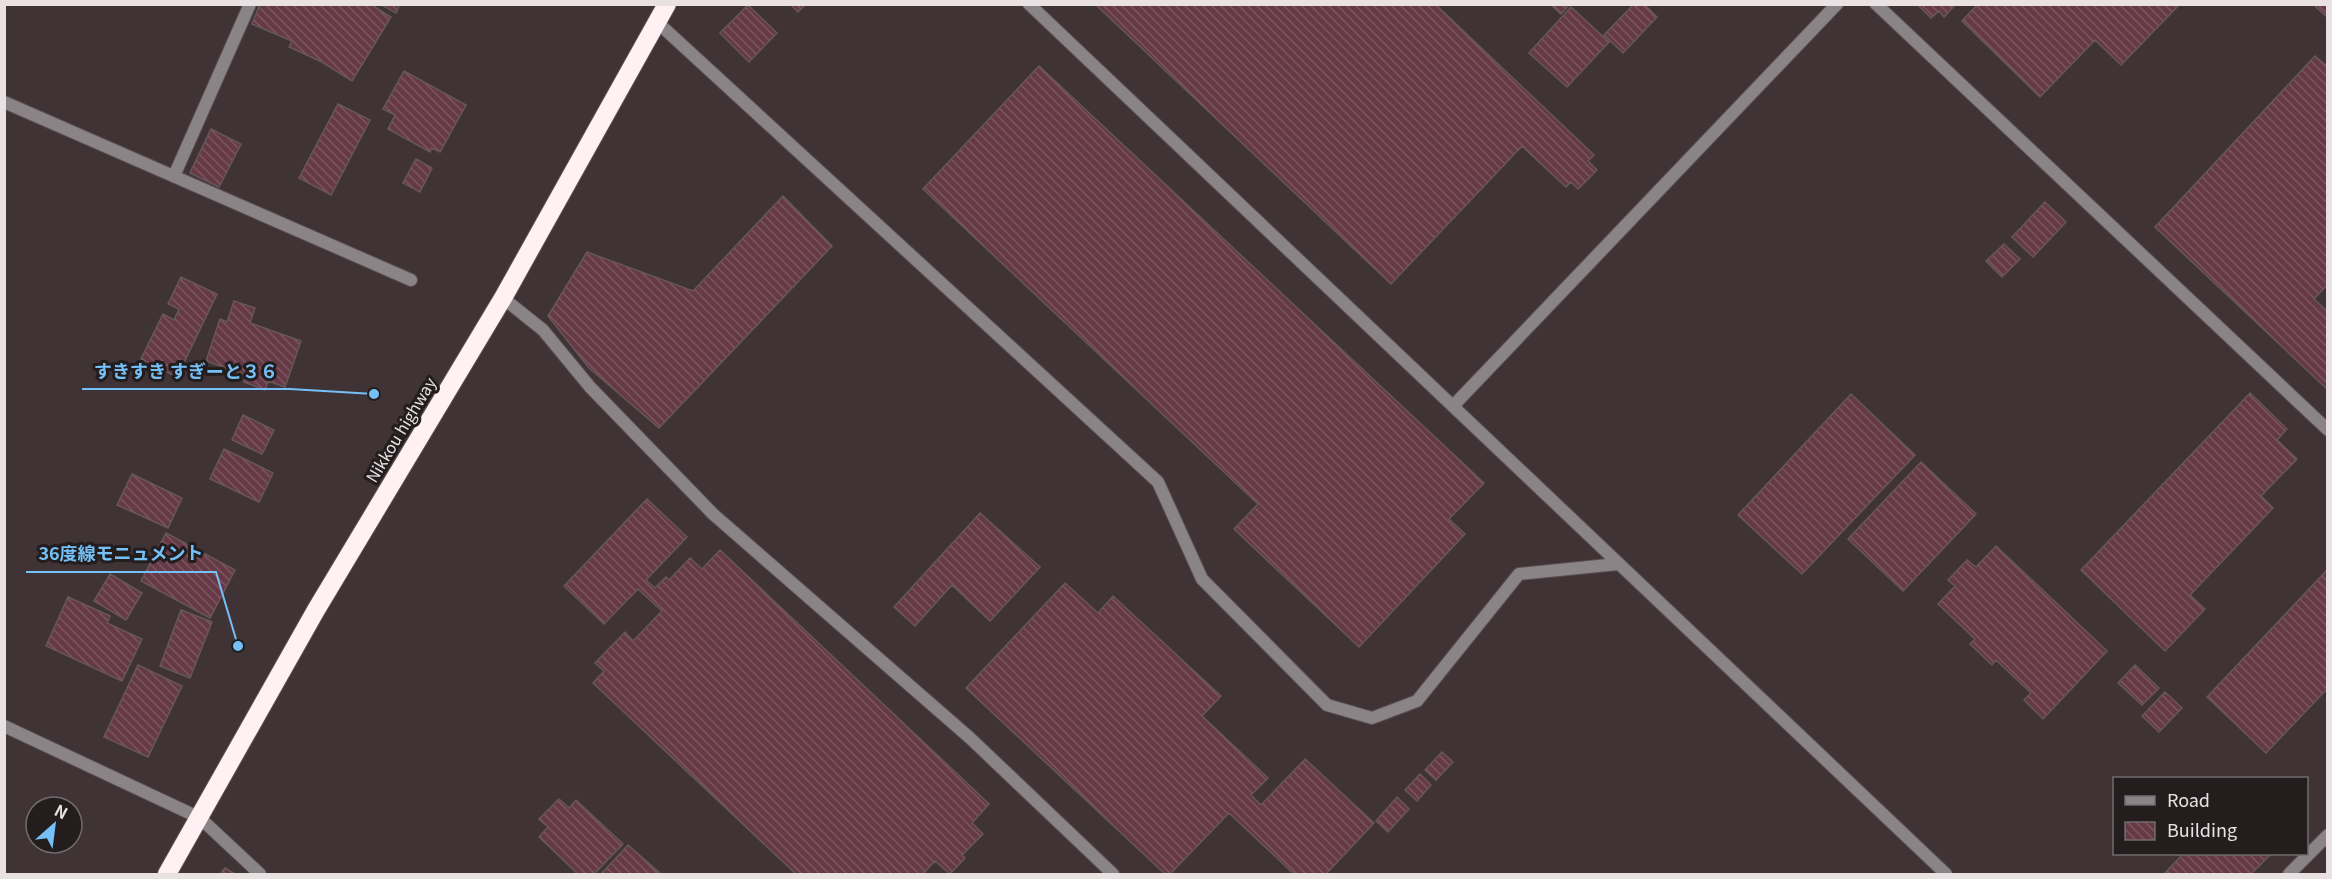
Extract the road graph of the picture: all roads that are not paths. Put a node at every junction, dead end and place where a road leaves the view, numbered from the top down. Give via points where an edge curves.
1 (250, 4) edge
2 (667, 4) edge
3 (1029, 4) edge
4 (1837, 4) edge
5 (1876, 4) edge
6 (657, 22) junction
7 (4, 102) edge
8 (174, 176) junction
9 (411, 280) dead end
10 (503, 298) junction
11 (1453, 406) junction
12 (2328, 430) edge
13 (1618, 564) junction
14 (4, 726) edge
15 (200, 818) junction
16 (2328, 835) edge
17 (167, 874) edge
18 (260, 874) edge
19 (1113, 874) edge
20 (1946, 874) edge
21 (2289, 874) edge

1 - 8 street
2 - 6 highway, Nikkou highway
3 - 11 street
4 - 11 street
5 - 12 street
6 - 10 highway, Nikkou highway
6 - 13 street via 1158,482 1202,579 1327,705 1372,718 1417,701 1520,574
7 - 8 street
8 - 9 street
10 - 15 highway, Nikkou highway via 316,609
10 - 19 street via 543,330 590,387 713,514 970,738
11 - 13 street
13 - 20 street
14 - 15 street
15 - 17 highway, Nikkou highway
15 - 18 street
16 - 21 street

